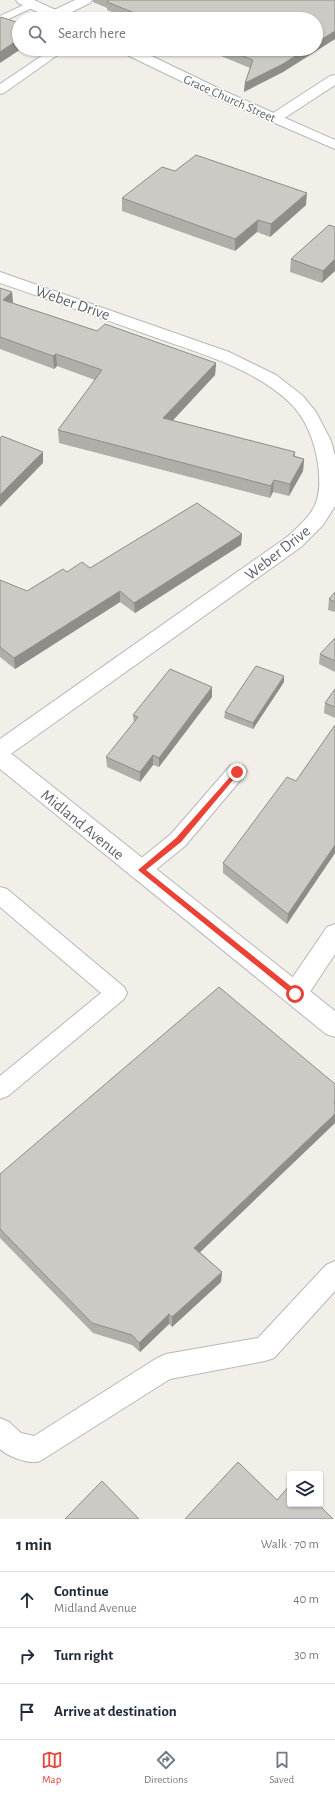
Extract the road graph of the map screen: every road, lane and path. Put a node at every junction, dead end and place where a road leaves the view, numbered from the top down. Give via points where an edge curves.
1 (85, 0) edge
2 (28, 2) edge
3 (12, 12) edge
4 (12, 12) edge
5 (49, 12) edge
6 (67, 12) edge
7 (0, 20) edge
8 (50, 56) edge
9 (140, 56) edge
10 (335, 79) edge
11 (0, 90) edge
12 (275, 118) junction
13 (335, 145) edge
14 (0, 277) edge
15 (0, 750) edge
16 (0, 757) edge
17 (237, 772) dead end
18 (141, 870) junction
19 (0, 895) edge
20 (335, 934) edge
21 (295, 994) junction
22 (335, 1026) edge
23 (0, 1089) edge
24 (335, 1273) edge
25 (0, 1430) edge

1 - 6 street
2 - 4 lane
2 - 5 street
3 - 7 lane
8 - 11 lane
9 - 12 street, Grace Church Street
10 - 12 street
12 - 13 street, Grace Church Street
14 - 15 street, Weber Drive via 223,356 255,370 285,388 303,405 318,424 333,461 333,484 326,505 314,524 294,542
16 - 18 street, Midland Avenue
17 - 18 lane via 178,840
18 - 21 street, Midland Avenue
19 - 23 lane via 116,993
20 - 21 street
21 - 22 street, Midland Avenue
24 - 25 lane via 265,1349 166,1367 36,1449 14,1445

